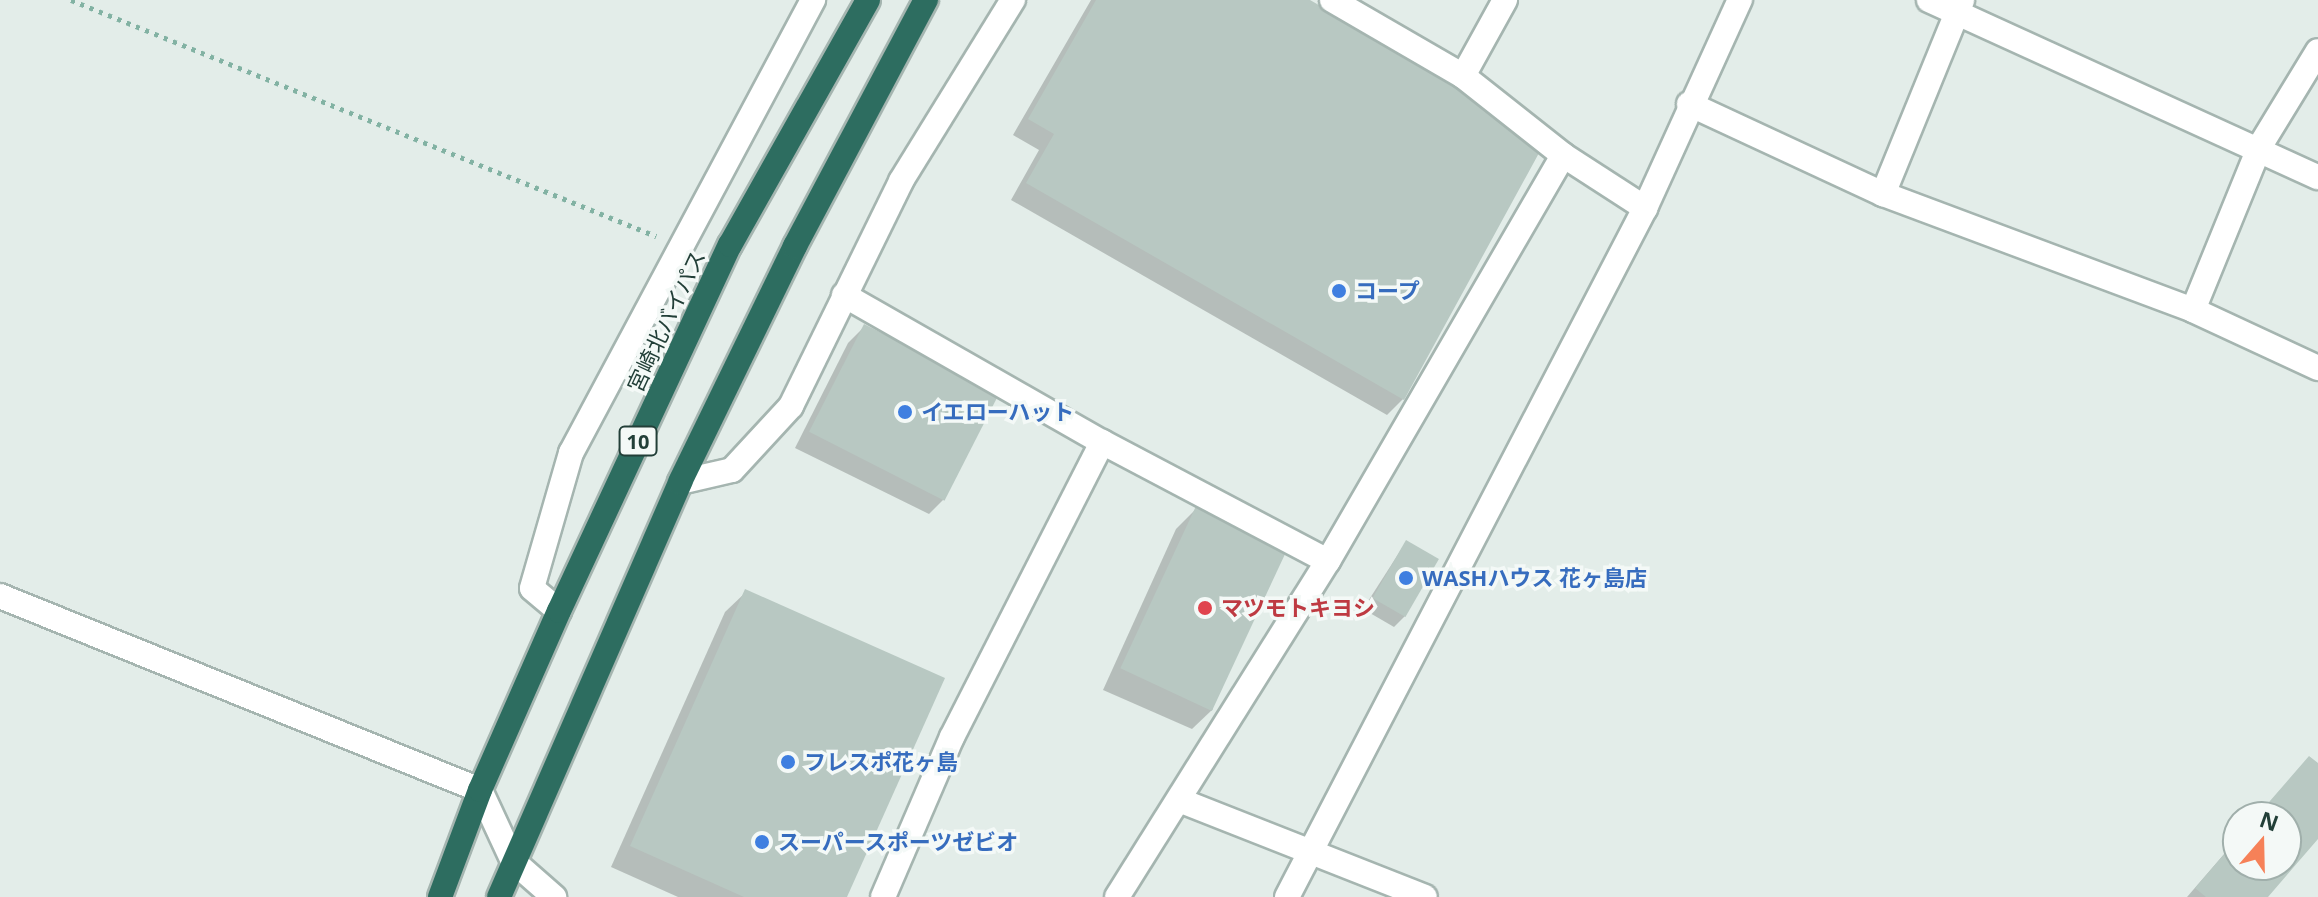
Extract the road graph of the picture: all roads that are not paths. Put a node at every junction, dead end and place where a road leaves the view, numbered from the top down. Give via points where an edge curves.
1 (813, 0) edge
2 (868, 0) edge
3 (926, 0) edge
4 (1013, 0) edge
5 (1332, 0) edge
6 (1505, 0) edge
7 (1740, 0) edge
8 (1929, 0) edge
9 (1960, 6) edge
10 (2318, 51) edge
11 (1463, 76) junction
12 (1689, 104) junction
13 (2260, 146) junction
14 (1563, 155) junction
15 (2318, 177) edge
16 (1883, 194) junction
17 (1645, 208) junction
18 (844, 295) junction
19 (2193, 310) junction
20 (2318, 368) edge
21 (1102, 442) junction
22 (680, 482) junction
23 (1328, 561) junction
24 (0, 596) edge
25 (559, 611) junction
26 (480, 790) junction
27 (1179, 800) junction
28 (1311, 850) junction
29 (513, 861) junction
30 (440, 897) edge
31 (499, 897) edge
32 (554, 897) edge
33 (883, 897) edge
34 (1117, 897) edge
35 (1287, 897) edge
36 (1425, 897) edge

1 - 25 street via 571,453 532,588
2 - 25 highway, 宮崎北バイパス / 10 via 730,245
3 - 22 highway, 10 via 795,246
4 - 18 street via 901,181
5 - 11 street
6 - 11 street
7 - 12 street
8 - 9 street
9 - 13 street
9 - 16 street
10 - 13 street
11 - 14 street
12 - 16 street
12 - 17 street
13 - 15 street
13 - 19 street
14 - 17 street
14 - 23 street
16 - 19 street
17 - 28 street
18 - 21 street
18 - 22 street via 791,406 732,470
19 - 20 street
21 - 23 street
21 - 33 street via 952,737
22 - 29 highway, 10
23 - 27 street
24 - 26 street
25 - 26 highway, 宮崎北バイパス / 10
26 - 29 street
26 - 30 highway, 宮崎北バイパス / 10
27 - 28 street
27 - 34 street
28 - 35 street
28 - 36 street
29 - 31 highway, 10
29 - 32 street

